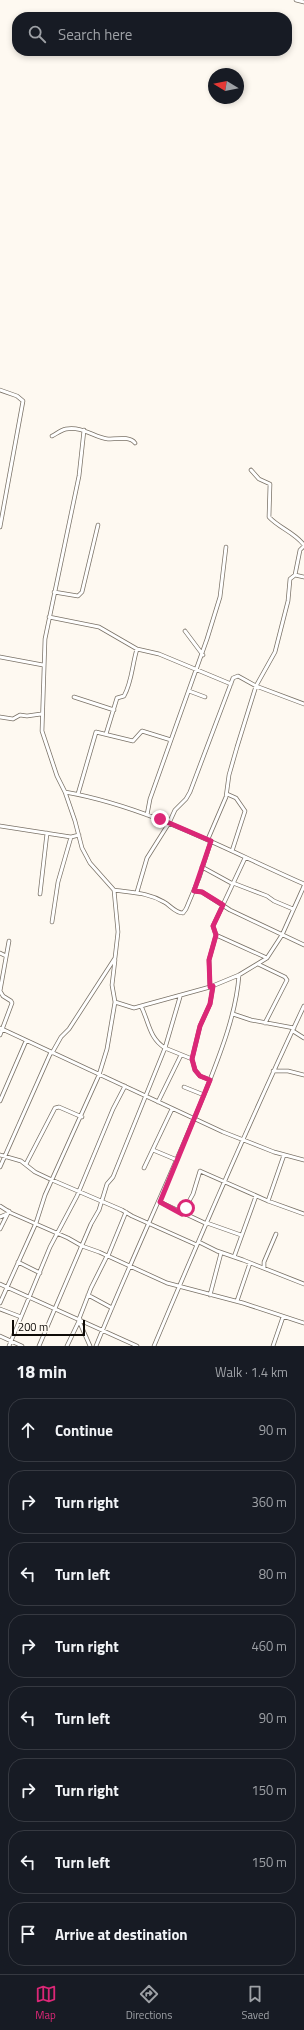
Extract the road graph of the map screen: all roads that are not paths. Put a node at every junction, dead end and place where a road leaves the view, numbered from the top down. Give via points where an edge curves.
1 (296, 0) edge
2 (304, 2) edge
3 (0, 390) edge
4 (84, 430) junction
5 (52, 436) dead end
6 (135, 443) dead end
7 (251, 470) dead end
8 (98, 525) dead end
9 (0, 527) edge
10 (304, 545) edge
11 (226, 547) dead end
12 (295, 575) junction
13 (304, 577) edge
14 (54, 592) junction
15 (49, 617) junction
16 (185, 631) dead end
17 (137, 649) junction
18 (203, 654) junction
19 (0, 656) edge
20 (43, 665) junction
21 (196, 670) junction
22 (231, 684) junction
23 (256, 686) junction
24 (189, 692) junction
25 (74, 697) dead end
26 (205, 697) dead end
27 (304, 704) edge
28 (114, 710) junction
29 (41, 714) junction
30 (0, 717) edge
31 (106, 734) junction
32 (171, 740) junction
33 (65, 792) junction
34 (78, 794) junction
35 (227, 794) junction
36 (147, 815) junction
37 (169, 823) junction
38 (0, 826) edge
39 (47, 833) junction
40 (79, 835) junction
41 (71, 837) junction
42 (209, 840) junction
43 (232, 851) junction
44 (245, 858) junction
45 (202, 867) junction
46 (233, 884) junction
47 (304, 885) edge
48 (114, 890) junction
49 (194, 891) junction
50 (137, 892) junction
51 (40, 894) dead end
52 (223, 905) junction
53 (293, 909) junction
54 (52, 922) dead end
55 (216, 935) junction
56 (282, 935) junction
57 (8, 940) dead end
58 (304, 945) edge
59 (0, 953) edge
60 (6, 956) junction
61 (115, 958) junction
62 (267, 958) junction
63 (258, 964) junction
64 (239, 975) junction
65 (212, 986) junction
66 (180, 996) junction
67 (115, 1002) junction
68 (141, 1006) junction
69 (304, 1006) edge
70 (233, 1014) junction
71 (265, 1023) junction
72 (2, 1029) edge
73 (294, 1030) junction
74 (0, 1035) edge
75 (304, 1038) edge
76 (26, 1041) junction
77 (165, 1048) junction
78 (52, 1053) junction
79 (181, 1055) junction
80 (192, 1059) junction
81 (273, 1071) junction
82 (100, 1075) junction
83 (304, 1075) edge
84 (210, 1080) junction
85 (125, 1086) junction
86 (184, 1087) dead end
87 (204, 1094) junction
88 (147, 1097) junction
89 (0, 1100) edge
90 (158, 1102) junction
91 (172, 1109) junction
92 (82, 1117) junction
93 (195, 1118) junction
94 (242, 1140) junction
95 (153, 1150) junction
96 (0, 1155) edge
97 (284, 1155) junction
98 (4, 1157) junction
99 (177, 1160) junction
100 (304, 1160) edge
101 (26, 1164) junction
102 (0, 1167) edge
103 (144, 1168) dead end
104 (52, 1180) junction
105 (225, 1182) junction
106 (79, 1191) junction
107 (256, 1196) junction
108 (268, 1201) junction
109 (102, 1202) junction
110 (160, 1202) junction
111 (0, 1206) edge
112 (8, 1212) junction
113 (126, 1212) junction
114 (182, 1214) junction
115 (304, 1214) edge
116 (0, 1217) edge
117 (36, 1223) junction
118 (149, 1224) junction
119 (207, 1224) junction
120 (0, 1228) edge
121 (57, 1233) junction
122 (276, 1234) dead end
123 (241, 1235) junction
124 (198, 1244) junction
125 (82, 1246) junction
126 (222, 1253) junction
127 (107, 1256) junction
128 (234, 1257) junction
129 (18, 1262) junction
130 (250, 1263) junction
131 (130, 1267) junction
132 (264, 1268) junction
133 (40, 1273) junction
134 (0, 1284) edge
135 (304, 1284) edge
136 (179, 1287) junction
137 (6, 1288) junction
138 (88, 1295) junction
139 (210, 1296) junction
140 (30, 1298) junction
141 (237, 1301) junction
142 (0, 1303) edge
143 (112, 1308) junction
144 (0, 1309) edge
145 (56, 1309) junction
146 (21, 1317) junction
147 (283, 1317) junction
148 (79, 1320) junction
149 (304, 1323) edge
150 (103, 1331) junction
151 (0, 1336) edge
152 (11, 1341) junction
153 (127, 1342) junction
154 (9, 1346) edge
155 (22, 1346) edge
156 (39, 1346) edge
157 (67, 1346) edge
158 (90, 1346) edge
159 (96, 1346) edge
160 (126, 1346) edge
161 (136, 1346) edge
162 (154, 1346) edge
163 (273, 1346) edge

1 - 2 street
3 - 9 street via 23,401
4 - 5 street via 66,429
4 - 6 street via 105,438 131,439
4 - 14 street via 79,476
7 - 10 street via 259,479 270,484 268,517
8 - 14 street via 82,592 78,596
10 - 12 street via 300,550
11 - 18 street via 220,597
12 - 13 street
12 - 23 street via 290,580 288,601 275,652
14 - 15 street
15 - 17 street via 99,627
15 - 20 street
16 - 18 street
17 - 21 street via 159,654
17 - 28 street via 129,684 124,696 117,698
18 - 21 street
19 - 20 street
20 - 29 street via 44,693
21 - 22 street
21 - 24 street
22 - 23 street via 236,676
22 - 37 street via 190,792 175,810
23 - 27 street
23 - 35 street via 229,775
24 - 26 street
24 - 32 street
25 - 28 street
28 - 31 street
29 - 30 street via 20,715 13,719
29 - 33 street via 42,731
31 - 32 street via 132,741 142,731
31 - 34 street via 96,732
32 - 36 street via 150,799
33 - 34 street
33 - 40 street
34 - 36 street
35 - 42 street
35 - 43 street via 236,798 244,812
36 - 37 street
37 - 42 street
37 - 50 street via 147,858
38 - 39 street
39 - 41 street
39 - 51 street
40 - 41 street
40 - 48 street via 90,863
41 - 54 street via 58,882
42 - 43 street
42 - 45 street
43 - 44 street
44 - 46 street
44 - 47 street
45 - 46 street
45 - 49 street
46 - 52 street
46 - 53 street
47 - 53 street
48 - 50 street
48 - 61 street via 118,932
49 - 50 street via 185,911 180,913 163,901
49 - 52 street via 202,892
52 - 55 street via 213,926
52 - 56 street
53 - 56 street
55 - 62 street
55 - 65 street via 209,960
56 - 58 street
56 - 62 street
57 - 60 street
59 - 60 street
60 - 72 street via 0,991 12,1003
61 - 67 street via 112,985
61 - 78 street
62 - 63 street
63 - 64 street
63 - 71 street via 287,980
64 - 65 street
64 - 70 street
65 - 66 street
65 - 80 street via 210,1004 200,1026
66 - 68 street
66 - 77 street
67 - 68 street via 134,1008
67 - 82 street
68 - 77 street via 153,1038
69 - 73 street
70 - 71 street
70 - 84 street
71 - 73 street
72 - 74 street
72 - 76 street
73 - 75 street
73 - 81 street
76 - 78 street
76 - 89 street
77 - 79 street
77 - 88 street
78 - 82 street
78 - 98 street
79 - 80 street
79 - 90 street
80 - 84 street via 200,1076
81 - 83 street
81 - 94 street
82 - 85 street
82 - 92 street
84 - 87 street
85 - 88 street
85 - 106 street via 113,1108
86 - 87 street
87 - 93 street
88 - 90 street
88 - 109 street via 113,1177 107,1184
90 - 91 street
91 - 93 street
91 - 95 street
92 - 101 street via 59,1107 55,1108
92 - 104 street
93 - 94 street
93 - 99 street
94 - 97 street
94 - 105 street
95 - 99 street
95 - 103 street
96 - 98 street
97 - 100 street
97 - 108 street
98 - 101 street
98 - 102 street
99 - 110 street
101 - 104 street via 35,1172
104 - 106 street
104 - 117 street
105 - 107 street
105 - 114 street via 200,1171 193,1194
105 - 119 street
106 - 109 street
106 - 121 street
107 - 108 street
107 - 123 street
108 - 115 street
109 - 113 street
109 - 125 street
110 - 114 street
110 - 118 street
111 - 112 street
112 - 116 street
112 - 117 street
112 - 120 street
113 - 118 street
113 - 127 street
114 - 119 street
117 - 121 street
117 - 129 street
118 - 124 street
118 - 131 street
119 - 123 street
119 - 124 street
121 - 125 street
121 - 133 street
122 - 132 street
123 - 128 street
124 - 126 street
124 - 136 street
125 - 127 street
125 - 145 street
126 - 128 street
126 - 139 street
127 - 131 street
127 - 138 street
128 - 130 street
129 - 133 street
129 - 137 street
130 - 132 street
130 - 141 street
131 - 136 street
131 - 143 street
132 - 135 street
133 - 140 street
134 - 137 street
136 - 139 street
136 - 162 street
137 - 140 street
137 - 142 street
138 - 143 street
138 - 148 street
139 - 141 street
140 - 145 street
140 - 146 street
141 - 147 street
143 - 150 street
144 - 146 street
145 - 148 street
145 - 156 street
146 - 152 street
147 - 149 street
147 - 163 street
148 - 150 street
148 - 157 street
148 - 158 street
150 - 153 street
150 - 159 street
151 - 152 street
152 - 154 street
152 - 155 street
153 - 160 street
153 - 161 street

